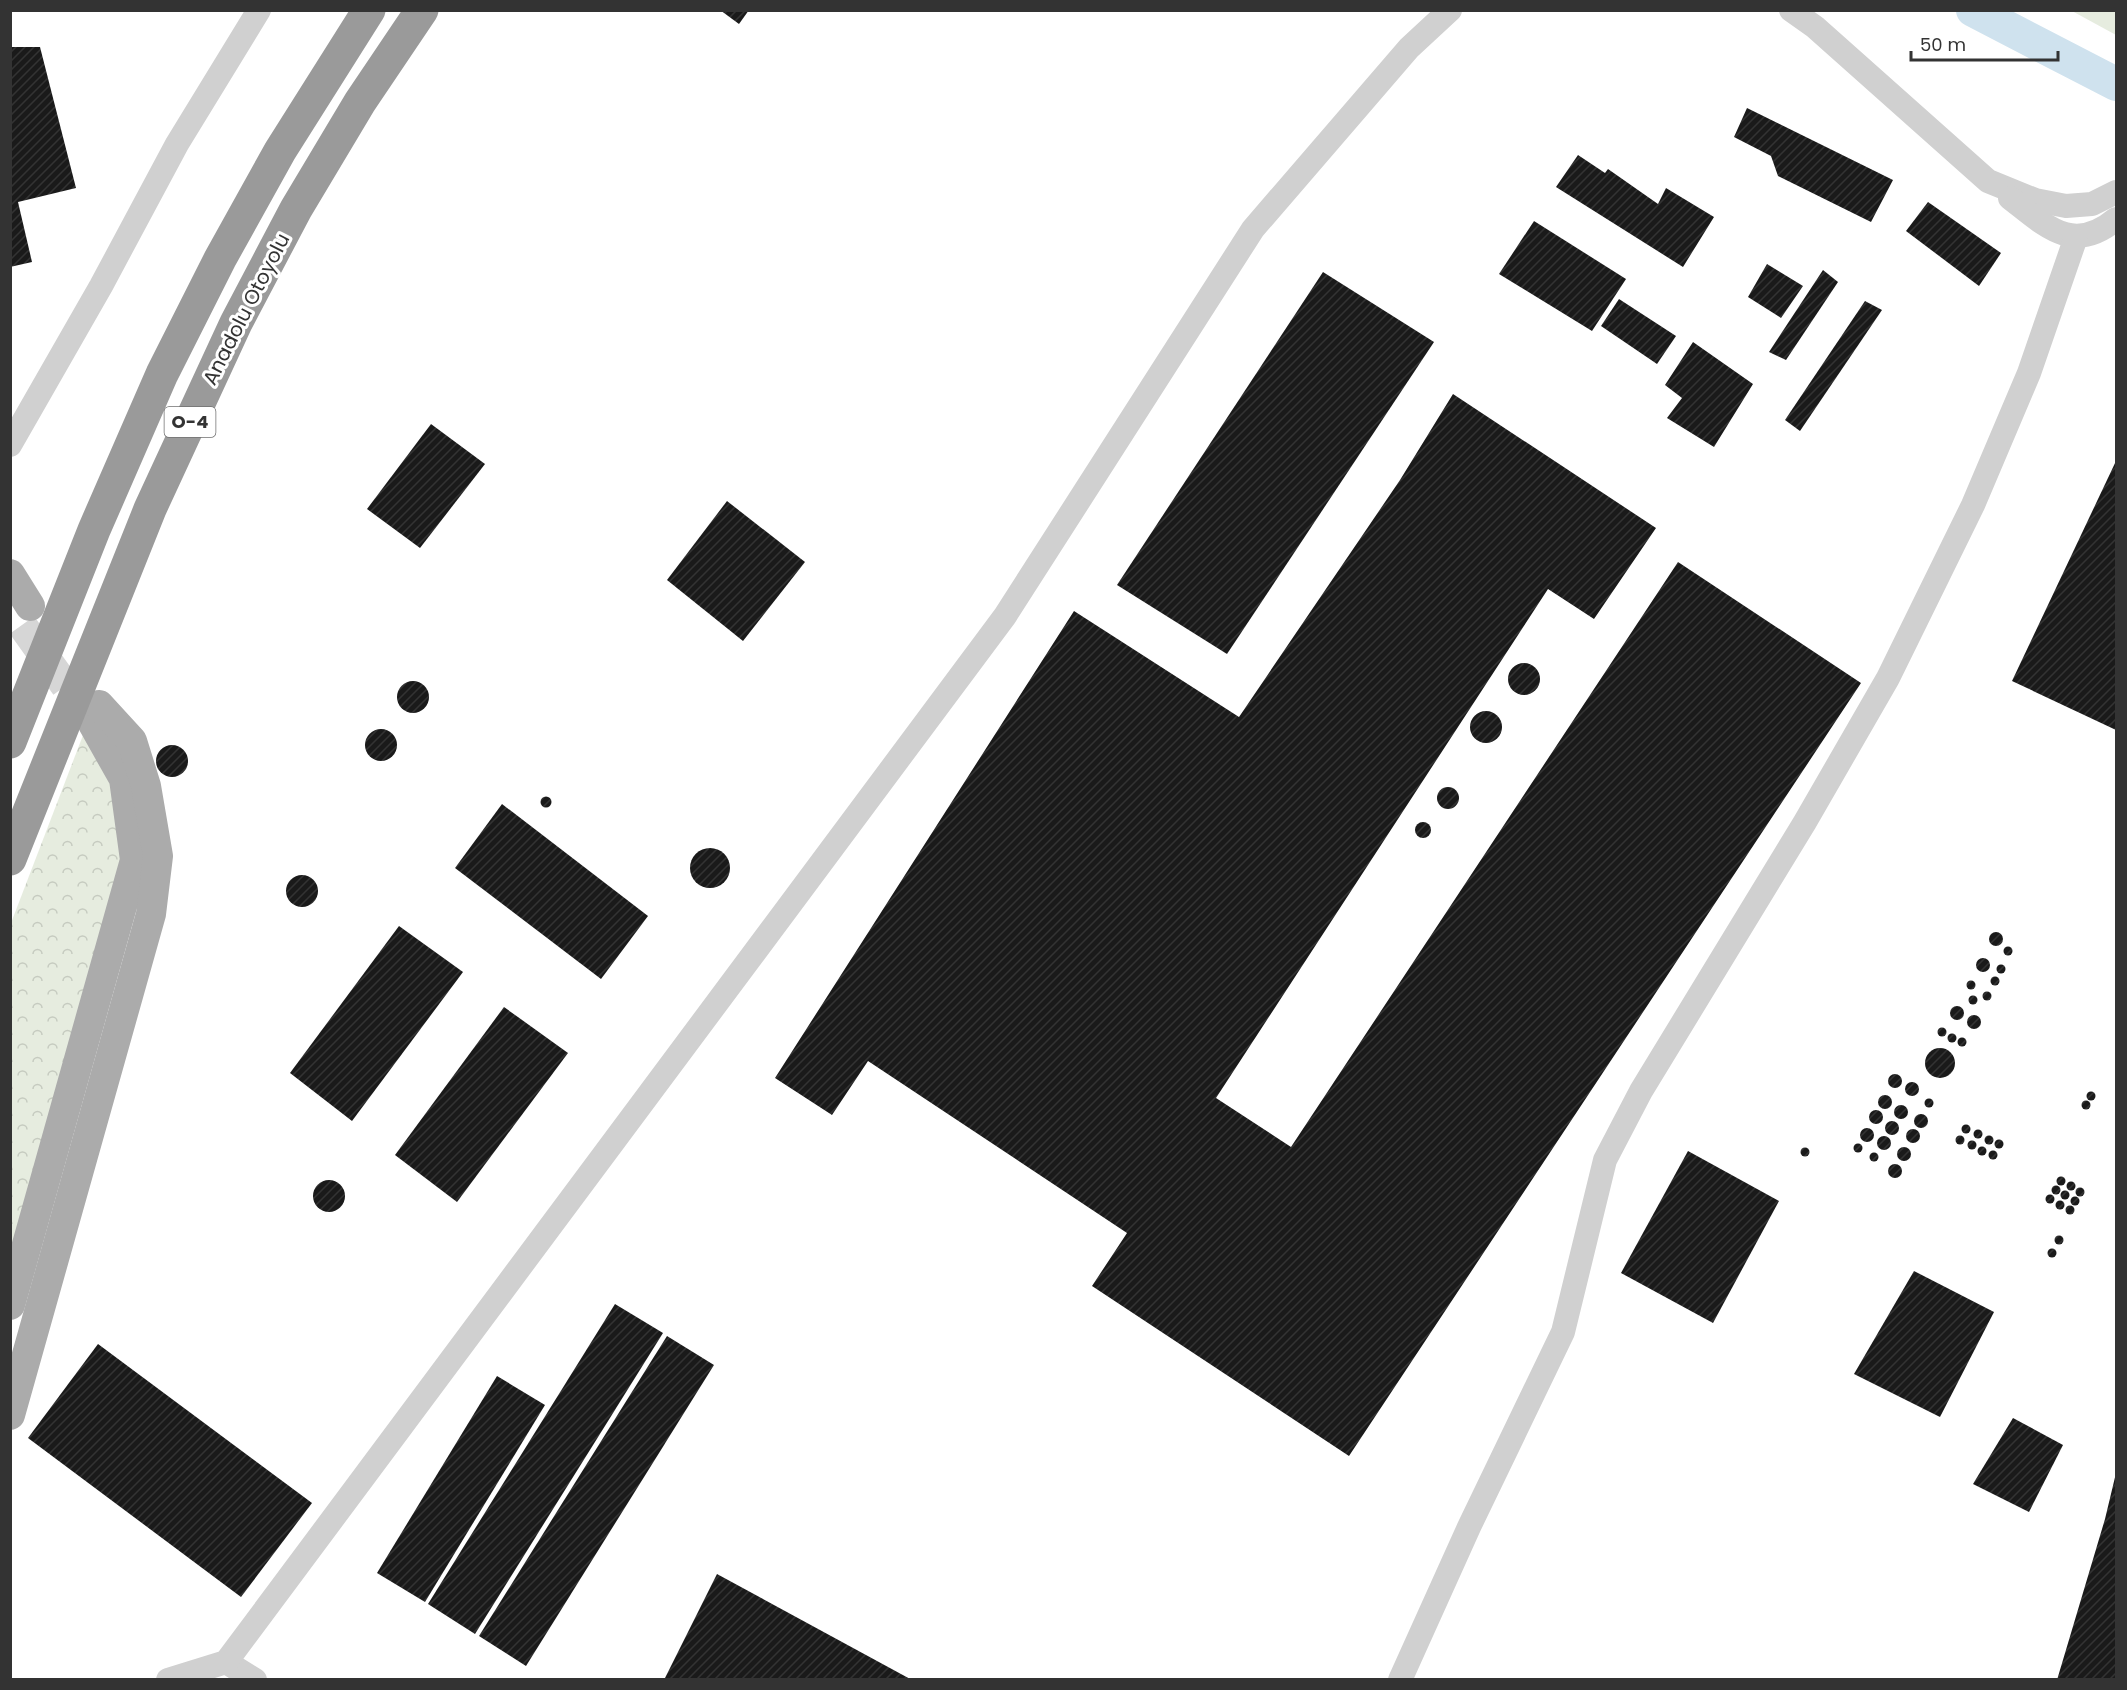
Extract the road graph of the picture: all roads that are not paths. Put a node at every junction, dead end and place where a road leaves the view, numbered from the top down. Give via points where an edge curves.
1 (258, 10) edge
2 (369, 10) edge
3 (422, 10) edge
4 (1450, 10) edge
5 (1791, 10) edge
6 (1988, 181) junction
7 (2116, 192) edge
8 (2116, 219) edge
9 (2076, 237) junction
10 (10, 445) edge
11 (10, 574) edge
12 (21, 614) tunnel mouth
13 (10, 742) edge
14 (10, 859) edge
15 (10, 1305) edge
16 (10, 1415) edge
17 (226, 1662) junction
18 (186, 1676) edge
19 (168, 1680) edge
20 (255, 1680) edge
21 (1400, 1680) edge

1 - 10 street via 177,144
2 - 13 highway, O-4 via 279,151 162,374 94,530
3 - 14 highway, Anadolu Otoyolu / O-4 via 360,102 296,209 236,322 150,509
4 - 17 street via 1409,48 1253,229 1005,616
5 - 6 street
6 - 7 street via 2035,200 2066,206 2092,204
6 - 9 street via 2050,230
8 - 9 street via 2105,229
9 - 21 street via 2029,373 1973,505 1888,678 1641,1091 1605,1160 1563,1332
11 - 12 main road
15 - 16 main road via 135,860 124,779 96,715 132,741 146,786 158,856 151,914
17 - 18 street
17 - 20 street
18 - 19 street

